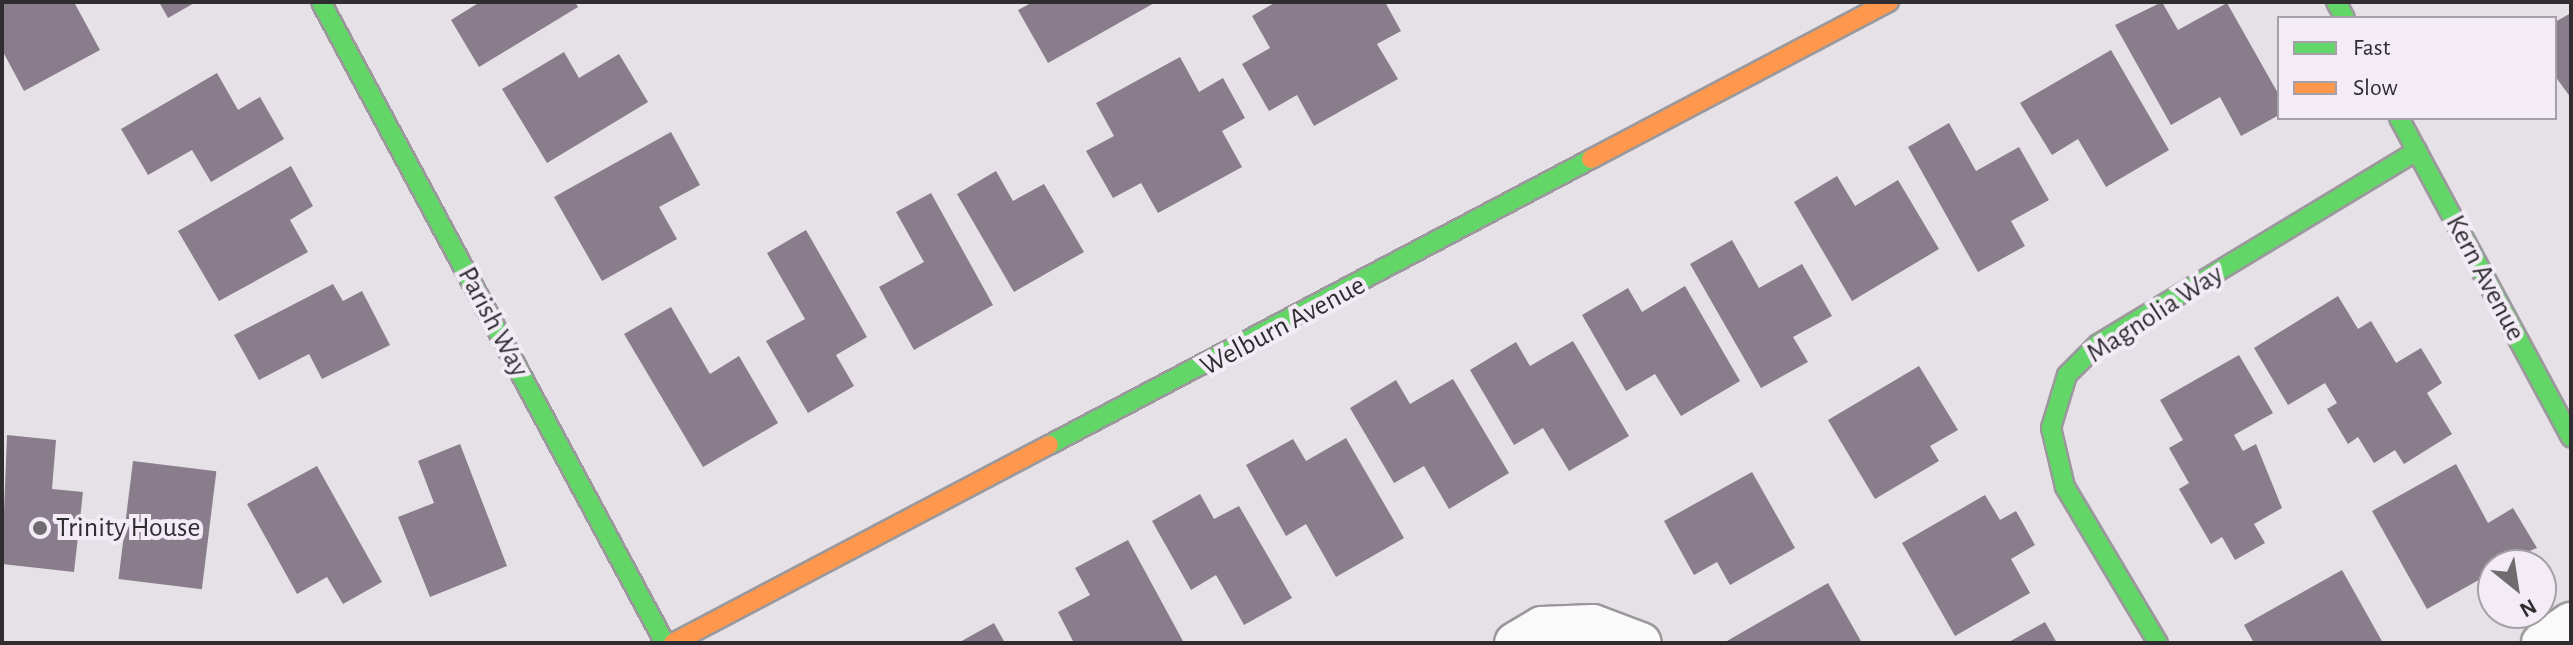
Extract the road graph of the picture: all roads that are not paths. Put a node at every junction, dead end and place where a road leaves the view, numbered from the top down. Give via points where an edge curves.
1 (321, 2) edge
2 (1889, 2) edge
3 (2400, 120) edge
4 (2417, 151) junction
5 (2571, 438) edge
6 (2571, 623) edge
7 (665, 643) edge
8 (673, 643) edge
9 (1515, 643) edge
10 (1641, 643) edge
11 (2158, 643) edge
12 (2542, 643) edge

1 - 7 street, Parish Way
2 - 8 street, Welburn Avenue
3 - 4 street, Kern Avenue
4 - 5 street, Kern Avenue
4 - 11 street, Magnolia Way via 2098,344 2067,375 2051,428 2065,487
6 - 12 street
9 - 10 street via 1542,627 1593,625

